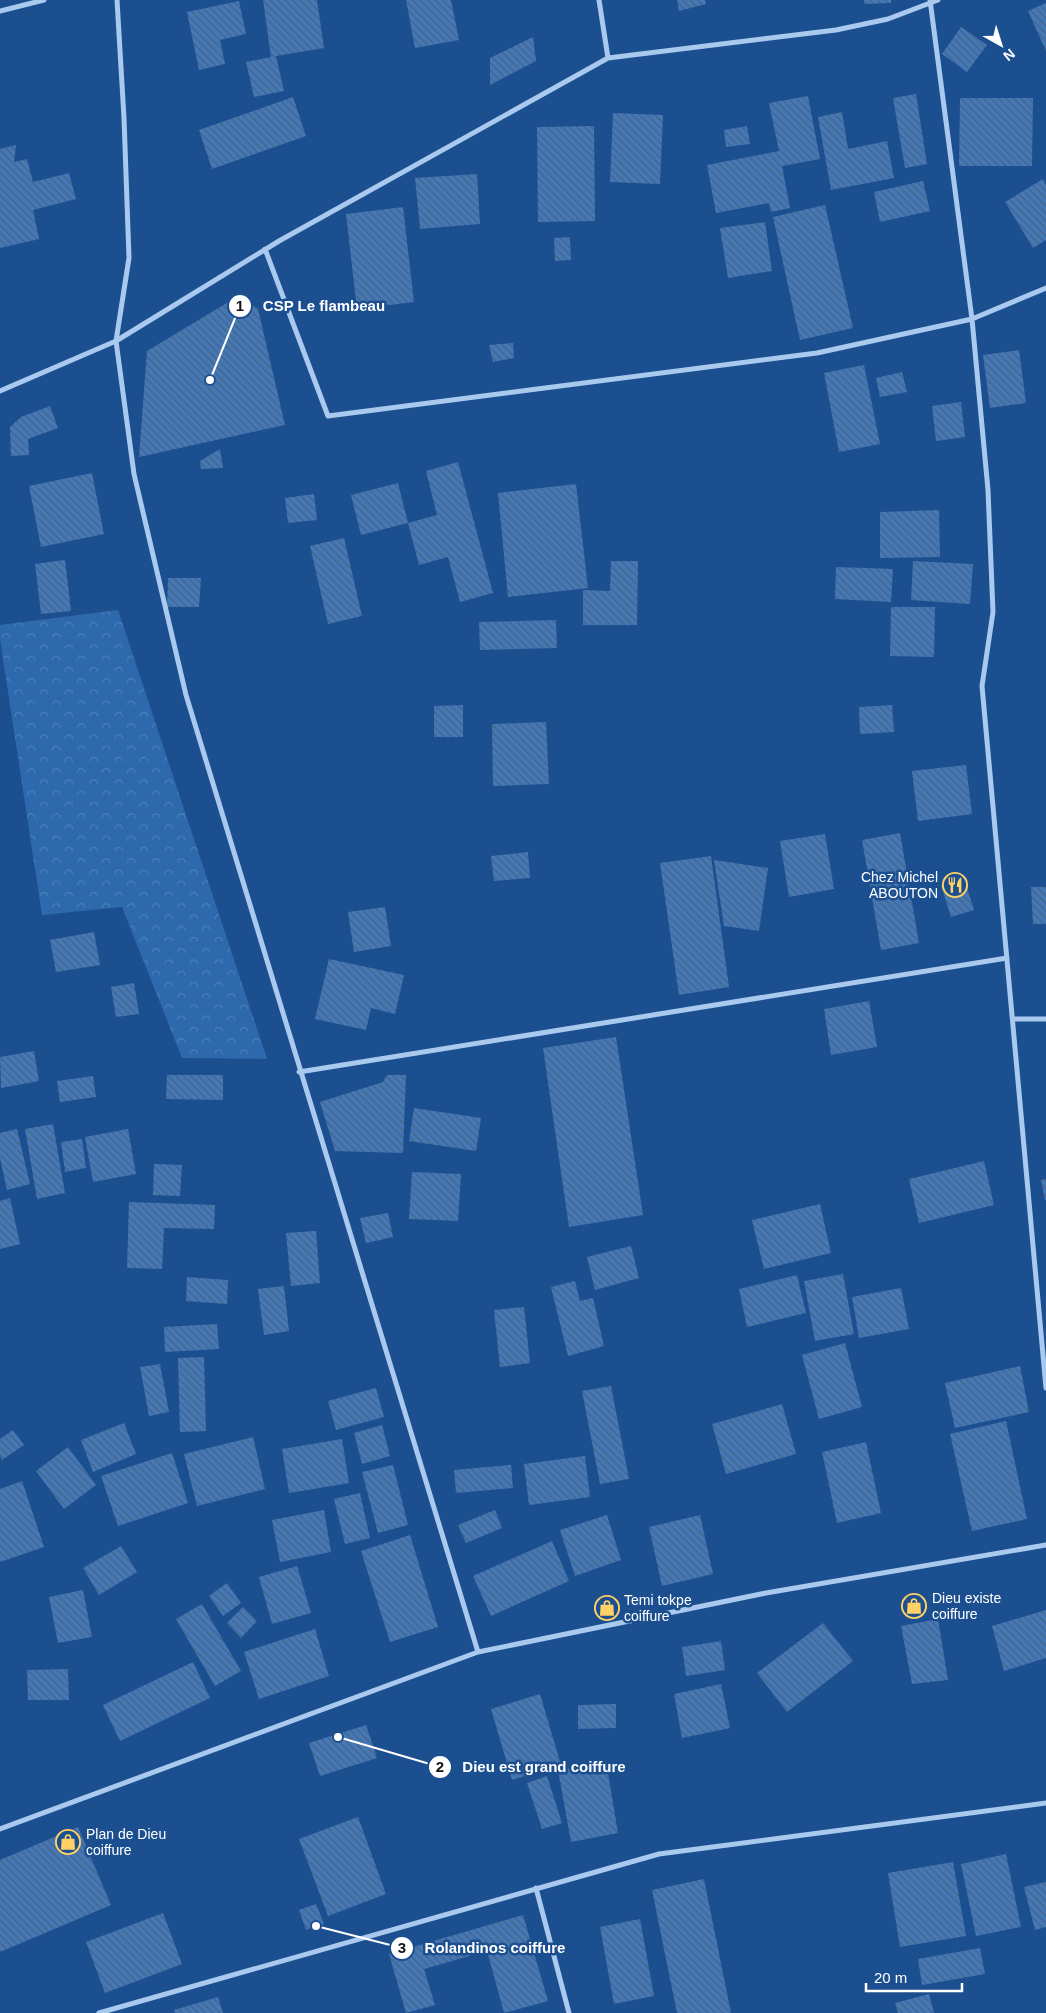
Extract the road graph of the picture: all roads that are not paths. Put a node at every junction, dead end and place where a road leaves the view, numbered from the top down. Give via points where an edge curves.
1 (44, 0) edge
2 (117, 0) edge
3 (599, 0) edge
4 (938, 0) edge
5 (930, 1) edge
6 (0, 11) edge
7 (608, 58) junction
8 (265, 249) junction
9 (1046, 288) edge
10 (972, 320) junction
11 (116, 341) junction
12 (0, 391) edge
13 (1007, 958) junction
14 (1013, 1019) junction
15 (1046, 1019) edge
16 (299, 1072) junction
17 (1046, 1388) edge
18 (1046, 1545) edge
19 (478, 1652) junction
20 (1046, 1803) edge
21 (0, 1829) edge
22 (536, 1888) junction
23 (99, 2013) edge
24 (569, 2013) edge

1 - 6 street
2 - 11 street via 129,258
3 - 7 street
4 - 5 street
5 - 7 street via 888,19 836,30
5 - 10 street
7 - 8 street
8 - 10 street via 328,416 816,353
8 - 11 street
9 - 10 street
10 - 13 street via 988,490 993,612 982,686
11 - 12 street
11 - 16 street via 134,474 186,696
13 - 14 street
13 - 16 street
14 - 15 street
14 - 17 street
16 - 19 street
18 - 19 street via 766,1593
19 - 21 street
20 - 22 street via 659,1854
22 - 23 street
22 - 24 street

